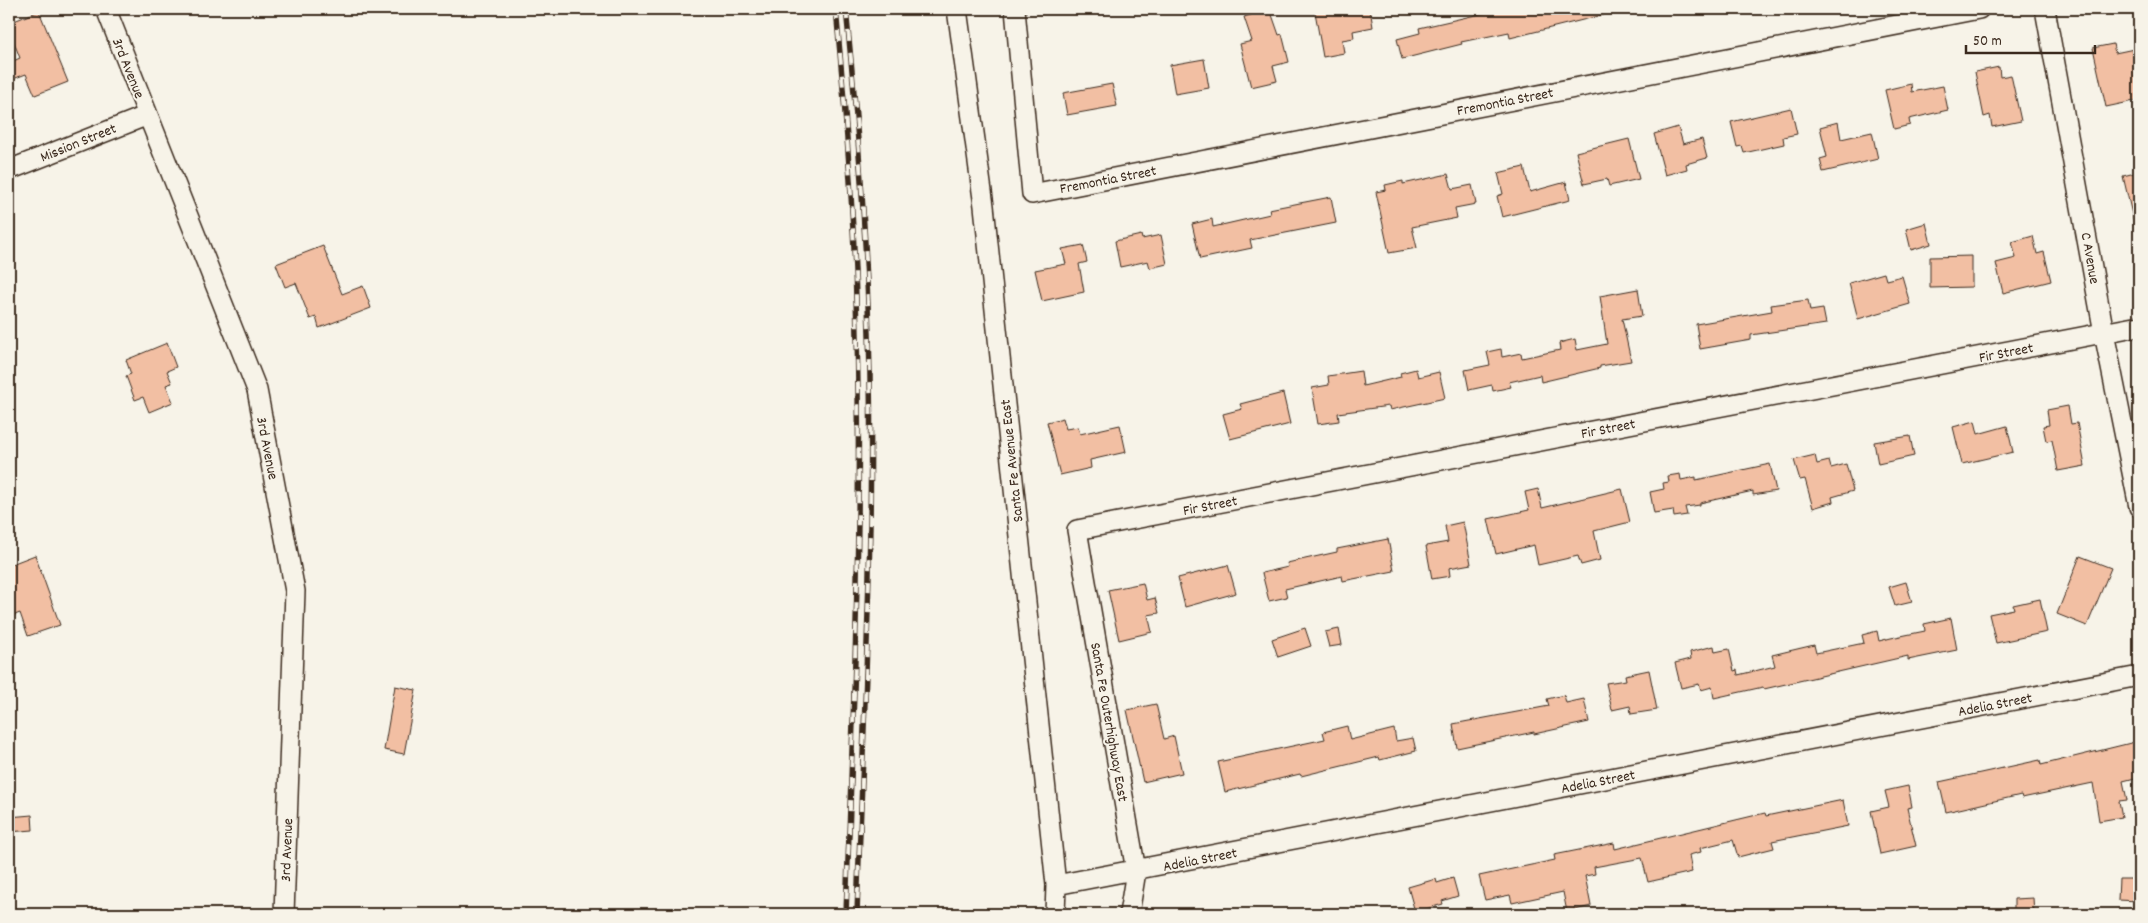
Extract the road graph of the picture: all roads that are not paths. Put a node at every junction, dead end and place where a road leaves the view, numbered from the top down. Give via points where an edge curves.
1 (106, 9) edge
2 (957, 9) edge
3 (1015, 9) edge
4 (1979, 9) edge
5 (2045, 9) edge
6 (148, 115) junction
7 (9, 170) edge
8 (2139, 326) edge
9 (2104, 333) junction
10 (2139, 507) edge
11 (1077, 530) joint
12 (2139, 676) edge
13 (1136, 871) junction
14 (1056, 885) junction
15 (284, 914) edge
16 (1055, 914) edge
17 (1129, 914) edge

1 - 6 street, 3rd Avenue
2 - 14 street, Santa Fe Avenue East via 984,206
3 - 4 street, Fremontia Street via 1032,194
5 - 9 street, C Avenue
6 - 7 street, Mission Street
6 - 15 street, 3rd Avenue via 257,390 296,591
8 - 9 street, Fir Street
9 - 10 street, C Avenue
9 - 11 street, Fir Street
11 - 13 street, Santa Fe Outerhighway East
12 - 13 street, Adelia Street
13 - 14 street, Adelia Street
13 - 17 street, Santa Fe Outerhighway East
14 - 16 street, Santa Fe Avenue East

